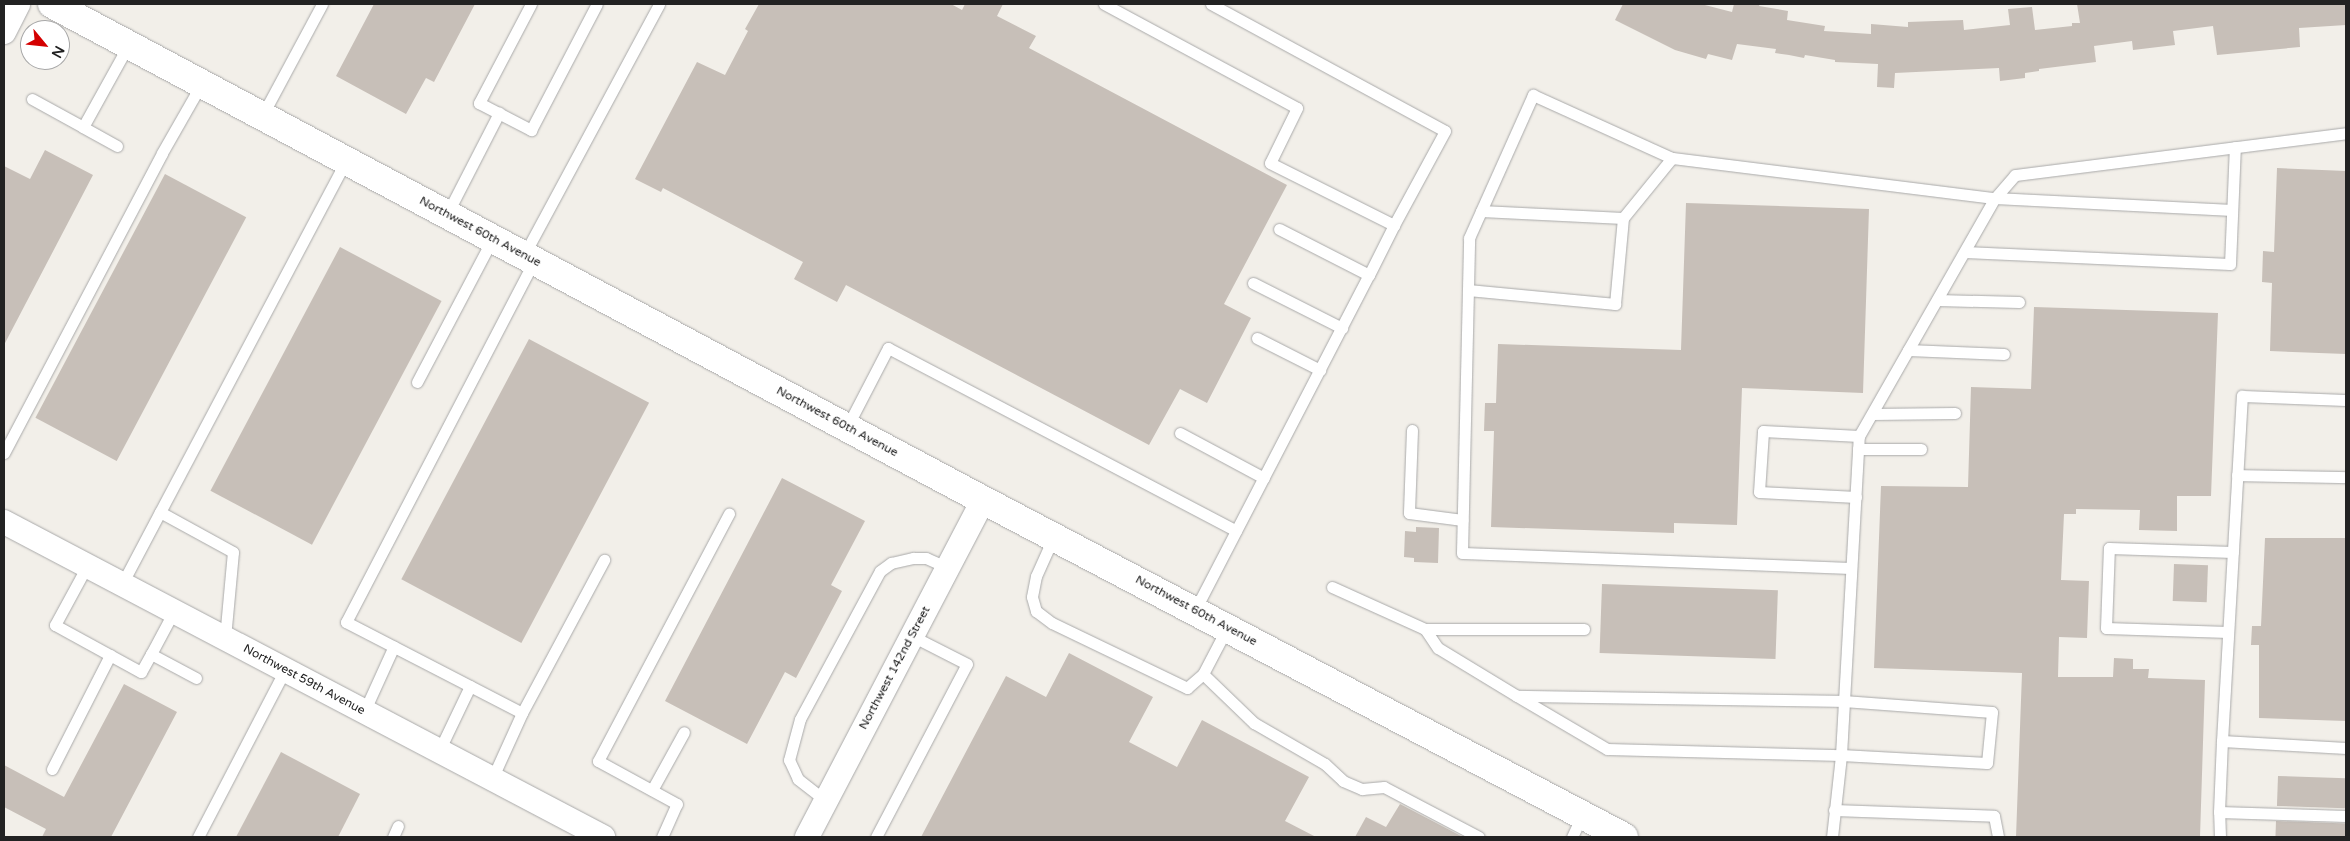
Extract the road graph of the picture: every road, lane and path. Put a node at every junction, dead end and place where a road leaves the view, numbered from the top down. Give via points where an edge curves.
1 (18, 4) edge
2 (52, 4) edge
3 (322, 4) edge
4 (531, 4) edge
5 (596, 4) edge
6 (659, 4) edge
7 (1104, 4) edge
8 (1211, 4) edge
9 (4, 32) edge
10 (129, 44) junction
11 (202, 83) junction
12 (32, 99) dead end
13 (499, 113) junction
14 (262, 116) junction
15 (83, 127) junction
16 (2346, 133) edge
17 (117, 146) dead end
18 (2234, 147) junction
19 (1672, 158) junction
20 (346, 161) junction
21 (1995, 198) junction
22 (2232, 210) junction
23 (1481, 211) junction
24 (447, 214) junction
25 (1623, 218) junction
26 (1394, 224) junction
27 (1279, 229) dead end
28 (492, 238) junction
29 (1964, 252) junction
30 (529, 258) junction
31 (1369, 275) junction
32 (1253, 283) dead end
33 (1468, 290) junction
34 (1937, 300) junction
35 (2019, 302) dead end
36 (1342, 328) junction
37 (1257, 338) dead end
38 (1908, 350) junction
39 (2004, 354) dead end
40 (1320, 370) junction
41 (417, 382) dead end
42 (2346, 400) edge
43 (1955, 413) dead end
44 (1872, 414) junction
45 (847, 428) junction
46 (1412, 430) dead end
47 (1180, 433) dead end
48 (1859, 436) junction
49 (1921, 448) dead end
50 (1858, 449) junction
51 (4, 453) edge
52 (2237, 475) junction
53 (2346, 477) edge
54 (1264, 478) junction
55 (1856, 497) junction
56 (983, 500) junction
57 (160, 512) junction
58 (729, 514) dead end
59 (1463, 520) junction
60 (4, 522) edge
61 (1236, 531) junction
62 (1054, 536) junction
63 (2233, 552) junction
64 (604, 560) dead end
65 (87, 566) junction
66 (948, 568) junction
67 (1851, 568) junction
68 (122, 584) junction
69 (1332, 587) dead end
70 (1195, 610) junction
71 (174, 612) junction
72 (1227, 627) junction
73 (1425, 629) junction
74 (1584, 630) dead end
75 (2228, 632) junction
76 (912, 636) junction
77 (225, 638) junction
78 (394, 646) junction
79 (151, 654) junction
80 (110, 655) junction
81 (285, 670) junction
82 (1203, 674) junction
83 (196, 678) dead end
84 (470, 686) junction
85 (1517, 696) junction
86 (1843, 701) junction
87 (364, 712) junction
88 (522, 713) junction
89 (684, 732) dead end
90 (2222, 741) junction
91 (2346, 748) edge
92 (440, 751) junction
93 (1841, 755) junction
94 (52, 769) dead end
95 (492, 779) junction
96 (652, 790) junction
97 (826, 801) junction
98 (1834, 810) junction
99 (2219, 812) junction
100 (2346, 816) edge
101 (398, 826) dead end
102 (1577, 826) edge
103 (594, 835) edge
104 (1614, 835) edge
105 (198, 837) edge
106 (393, 837) edge
107 (662, 837) edge
108 (806, 837) edge
109 (876, 837) edge
110 (1479, 837) edge
111 (1832, 837) edge
112 (1998, 837) edge
113 (2220, 837) edge

1 - 9 street
2 - 10 street, Northwest 60th Avenue
3 - 14 lane
4 - 13 lane via 479,103
5 - 13 lane via 531,130
6 - 30 lane
7 - 26 lane via 1297,108 1270,163
8 - 26 lane via 1445,131
10 - 11 street, Northwest 60th Avenue
10 - 15 lane
11 - 14 street, Northwest 60th Avenue
11 - 51 lane
12 - 15 lane
13 - 24 lane
14 - 20 street, Northwest 60th Avenue
15 - 17 lane
16 - 18 lane
18 - 21 lane via 2015,175
18 - 22 lane
19 - 21 lane
19 - 23 lane via 1533,95
19 - 25 lane
20 - 24 street, Northwest 60th Avenue
20 - 57 lane
21 - 22 lane
21 - 29 lane
22 - 29 lane via 2230,264
23 - 25 lane
23 - 33 lane via 1469,238
24 - 28 street, Northwest 60th Avenue
25 - 33 lane via 1615,304
26 - 31 lane
27 - 31 lane
28 - 30 street, Northwest 60th Avenue
28 - 41 lane
29 - 34 lane
30 - 45 street, Northwest 60th Avenue
30 - 78 lane via 346,622
31 - 36 lane
32 - 36 lane
33 - 59 lane
34 - 35 lane
34 - 38 lane
36 - 40 lane
37 - 40 lane
38 - 39 lane
38 - 44 lane
40 - 54 lane
42 - 52 lane via 2242,396
43 - 44 lane
44 - 48 lane
45 - 56 street, Northwest 60th Avenue
45 - 61 lane via 888,348
46 - 59 lane via 1409,514
47 - 54 lane
48 - 50 lane
48 - 55 lane via 1763,431 1759,492
49 - 50 lane
50 - 55 lane
52 - 53 lane
52 - 63 lane
54 - 61 lane
55 - 67 lane
56 - 62 street, Northwest 60th Avenue
56 - 66 street, Northwest 142nd Street
57 - 68 lane
57 - 77 lane via 232,552
58 - 96 lane via 598,761
59 - 67 lane via 1462,552
60 - 65 street, Northwest 59th Avenue
61 - 70 lane
62 - 70 street, Northwest 60th Avenue
62 - 82 lane via 1036,576 1032,597 1036,611 1052,623 1187,688
63 - 75 lane
63 - 75 lane via 2109,548 2106,628
64 - 88 lane
65 - 68 street, Northwest 59th Avenue
65 - 80 lane via 55,625
66 - 76 street, Northwest 142nd Street
66 - 97 lane via 926,558 913,558 891,563 880,570 800,719 789,760 798,779
67 - 86 lane
68 - 71 street, Northwest 59th Avenue
69 - 73 lane
70 - 72 street, Northwest 60th Avenue
71 - 77 street, Northwest 59th Avenue
71 - 79 lane
72 - 82 lane
72 - 102 street, Northwest 60th Avenue
73 - 74 lane
73 - 85 lane via 1438,648
75 - 90 lane
76 - 97 street, Northwest 142nd Street
76 - 109 lane via 967,664
77 - 81 street, Northwest 59th Avenue
78 - 84 lane
78 - 87 lane
79 - 80 lane via 141,672
79 - 83 lane
80 - 94 lane
81 - 87 street, Northwest 59th Avenue
81 - 105 lane
82 - 110 lane via 1254,723 1325,764 1343,781 1362,789 1384,787
84 - 88 lane
84 - 92 lane
85 - 86 lane
85 - 93 lane via 1607,749
86 - 93 lane
86 - 93 lane via 1992,712 1988,762
87 - 92 street, Northwest 59th Avenue
88 - 95 lane
89 - 96 lane
90 - 91 lane
90 - 99 lane
92 - 95 street, Northwest 59th Avenue
93 - 98 lane
95 - 103 street, Northwest 59th Avenue
96 - 107 lane via 677,804
97 - 108 street, Northwest 142nd Street
98 - 111 lane
98 - 112 lane via 1994,816
99 - 100 lane
99 - 113 lane
101 - 106 lane
102 - 104 street, Northwest 60th Avenue

